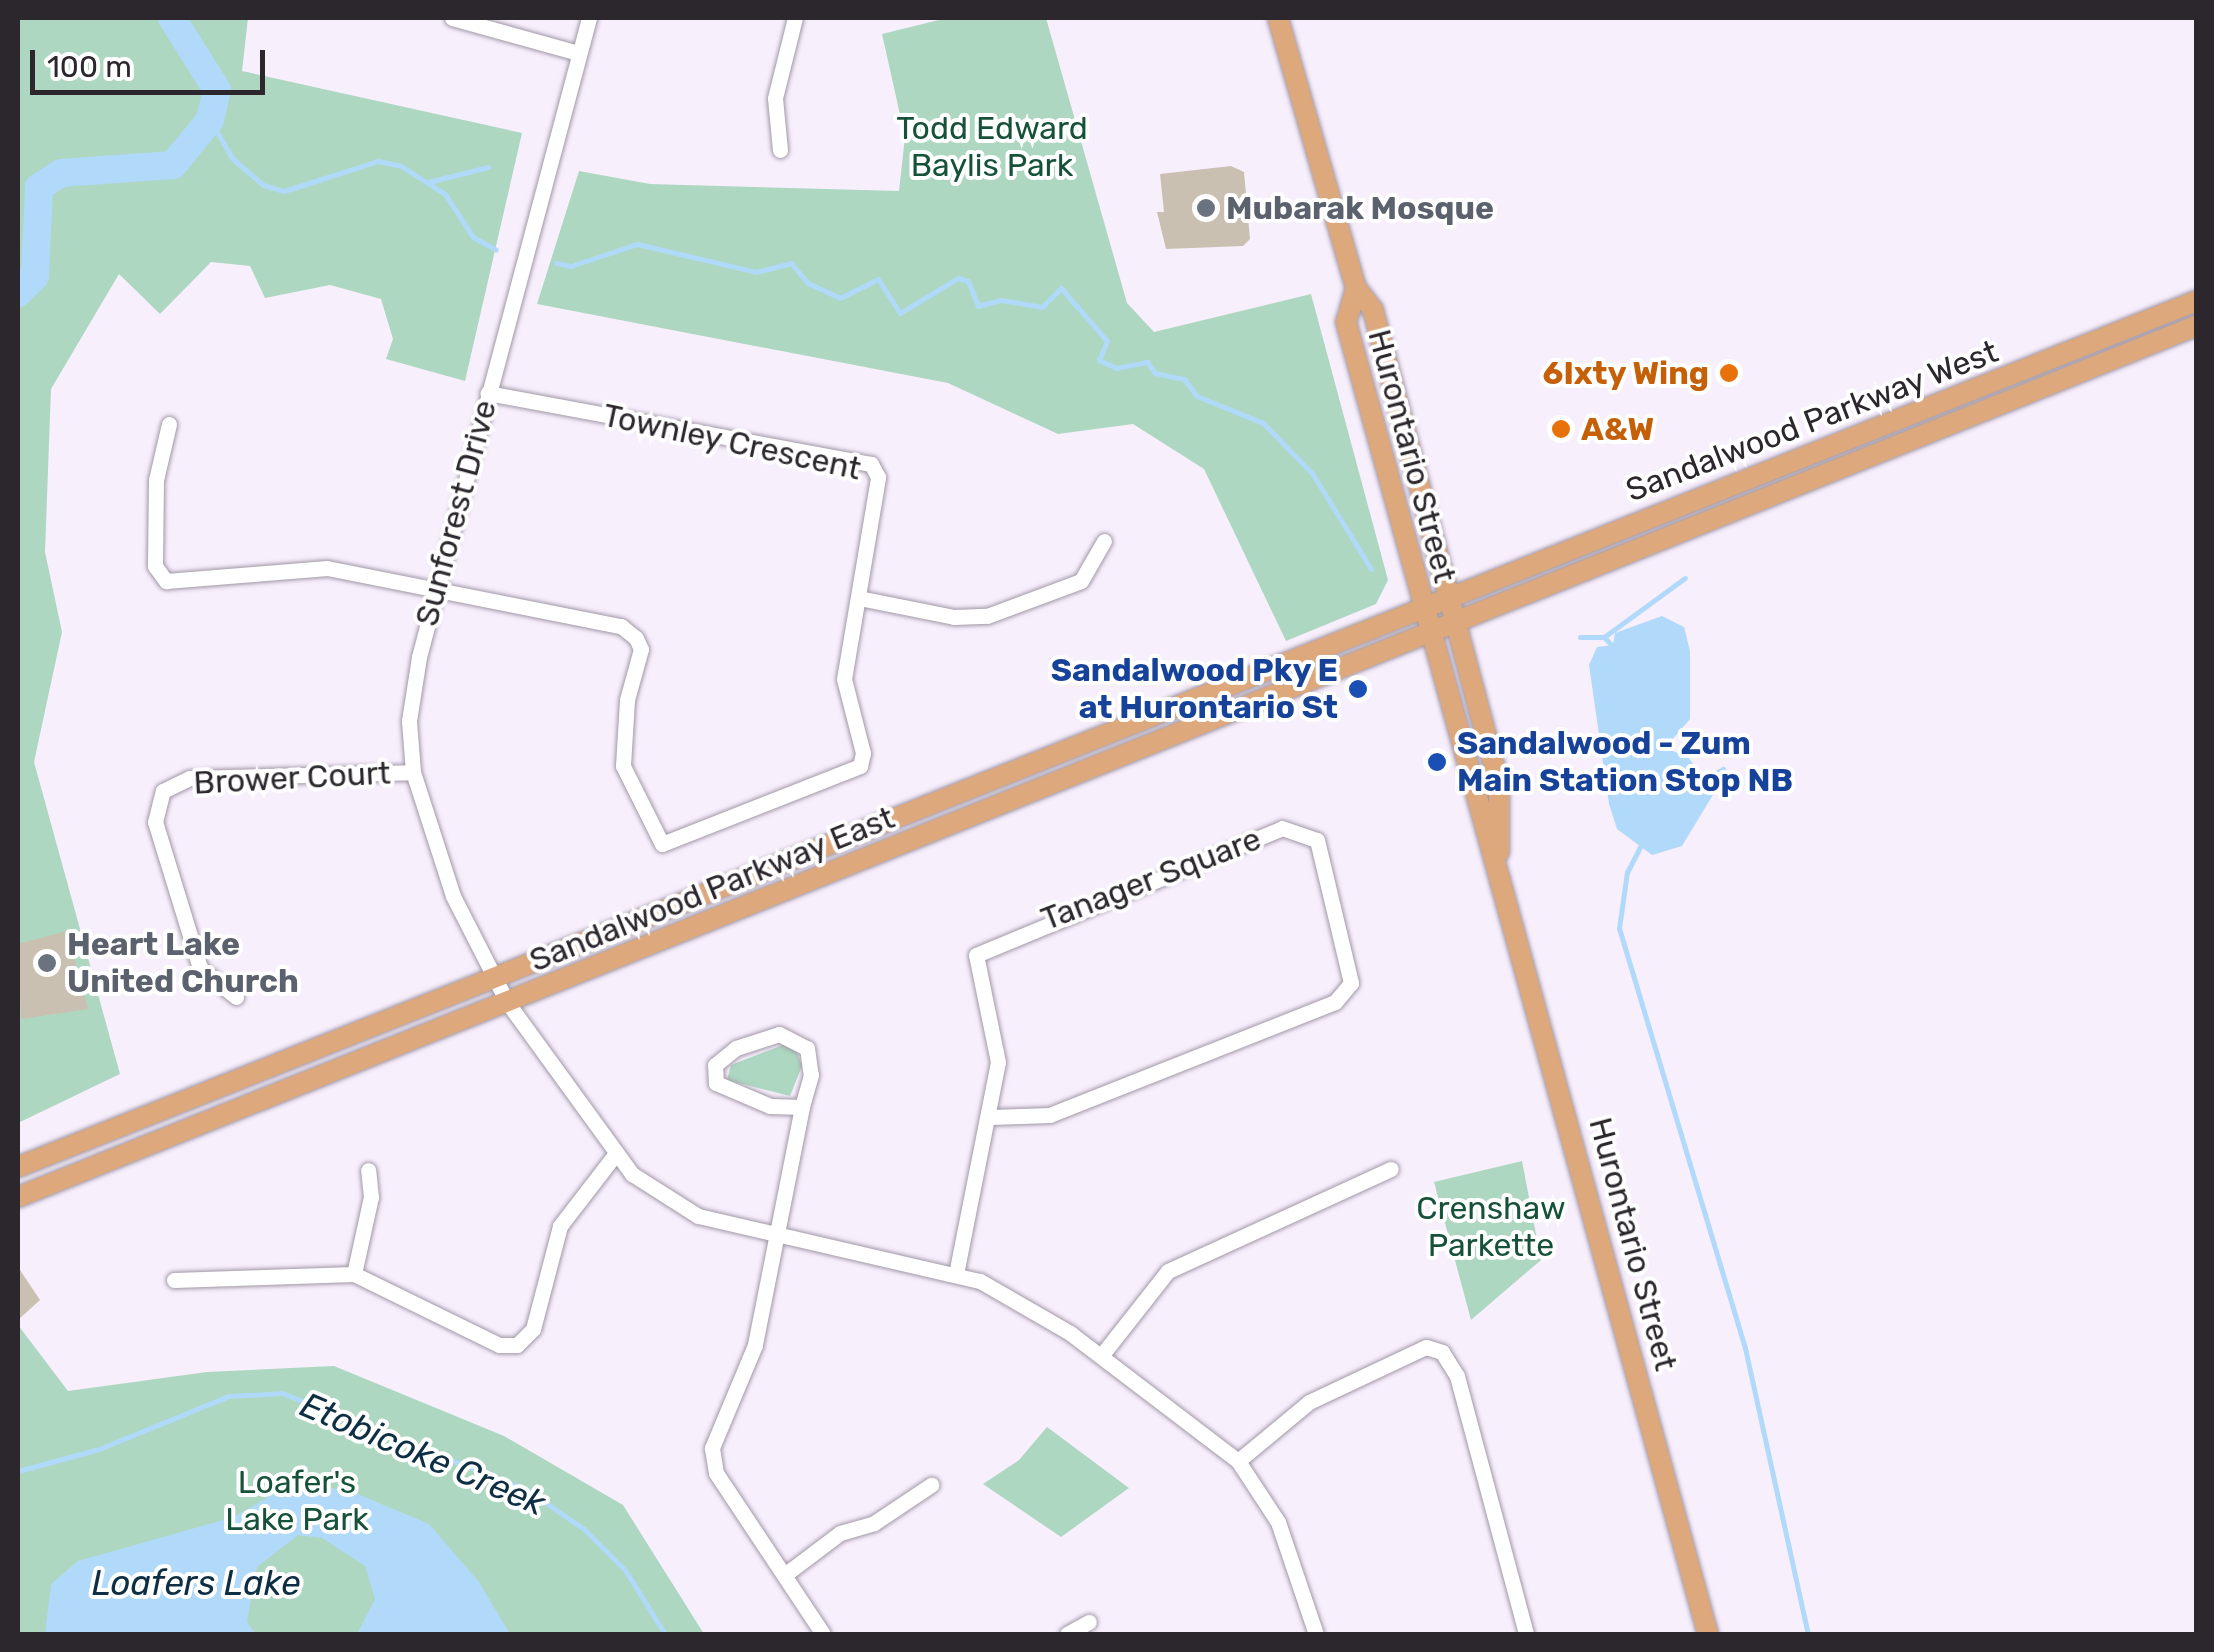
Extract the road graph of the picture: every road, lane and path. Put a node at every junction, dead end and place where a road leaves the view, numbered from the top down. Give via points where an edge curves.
1 (452, 18) edge
2 (588, 18) edge
3 (795, 18) edge
4 (1278, 18) edge
5 (578, 52) junction
6 (780, 150) dead end
7 (1356, 288) junction
8 (2196, 301) edge
9 (2196, 326) edge
10 (488, 393) junction
11 (168, 424) dead end
12 (1104, 542) dead end
13 (436, 594) junction
14 (1449, 596) junction
15 (859, 598) junction
16 (1421, 607) junction
17 (1456, 626) junction
18 (1429, 637) junction
19 (414, 772) junction
20 (1499, 869) junction
21 (495, 979) junction
22 (236, 998) dead end
23 (507, 1002) junction
24 (802, 1107) junction
25 (991, 1117) junction
26 (614, 1156) junction
27 (18, 1166) edge
28 (1391, 1168) dead end
29 (368, 1170) dead end
30 (18, 1197) edge
31 (778, 1236) junction
32 (354, 1274) junction
33 (956, 1274) junction
34 (174, 1280) dead end
35 (1101, 1356) junction
36 (1238, 1461) junction
37 (931, 1485) dead end
38 (787, 1573) junction
39 (1090, 1622) dead end
40 (823, 1634) edge
41 (1068, 1634) edge
42 (1316, 1634) edge
43 (1526, 1634) edge
44 (1708, 1634) edge

1 - 5 street
2 - 5 street, Sunforest Drive
3 - 6 street via 775,98
4 - 7 main road, Hurontario Street
5 - 10 street, Sunforest Drive
7 - 14 main road, Hurontario Street via 1373,310
7 - 16 main road, Hurontario Street via 1346,322
8 - 14 main road, Sandalwood Parkway West
9 - 17 main road, Sandalwood Parkway West
10 - 13 street, Sunforest Drive
10 - 15 street, Townley Crescent via 871,464 878,477
11 - 13 street via 156,480 155,566 166,581 327,568
12 - 15 street via 1081,581 987,616 954,618
13 - 15 street, Townley Crescent via 621,626 636,638 641,649 627,700 623,766 662,844 860,766 844,679
13 - 19 street, Sunforest Drive via 409,721
14 - 16 main road, Sandalwood Parkway West
14 - 17 main road, Hurontario Street
16 - 18 main road, Hurontario Street
16 - 21 main road, Sandalwood Parkway East
17 - 18 main road, Sandalwood Parkway West
17 - 20 main road, Hurontario Street via 1498,784
18 - 20 main road, Hurontario Street
18 - 23 main road, Sandalwood Parkway East
19 - 21 street, Sunforest Drive via 453,896
19 - 22 street, Brower Court via 190,778 163,791 155,822 200,968
20 - 44 main road, Hurontario Street
21 - 23 street, Sunforest Drive
21 - 27 main road, Sandalwood Parkway East
23 - 26 street, Sunforest Drive
23 - 30 main road, Sandalwood Parkway East
24 - 24 street via 731,1094 716,1083 716,1066 736,1048 797,1036 811,1075
24 - 31 street
25 - 25 street, Tanager Square via 998,1062 976,955 1282,828 1317,840 1351,984 1335,1002 1050,1114
25 - 33 street, Tanager Square
26 - 31 street, Sunforest Drive via 672,1203
26 - 32 street via 560,1226 533,1329 517,1345 499,1345
28 - 35 street via 1168,1272
29 - 32 street via 371,1197
31 - 33 street, Sunforest Drive
31 - 38 street via 755,1345 712,1448 716,1473
32 - 34 street
33 - 35 street, Sunforest Drive via 1000,1289
35 - 36 street, Sunforest Drive
36 - 42 street, Sunforest Drive via 1278,1522
36 - 43 street via 1309,1402 1426,1347 1442,1352 1457,1376
37 - 38 street via 874,1523 840,1533
38 - 40 street
39 - 41 street

